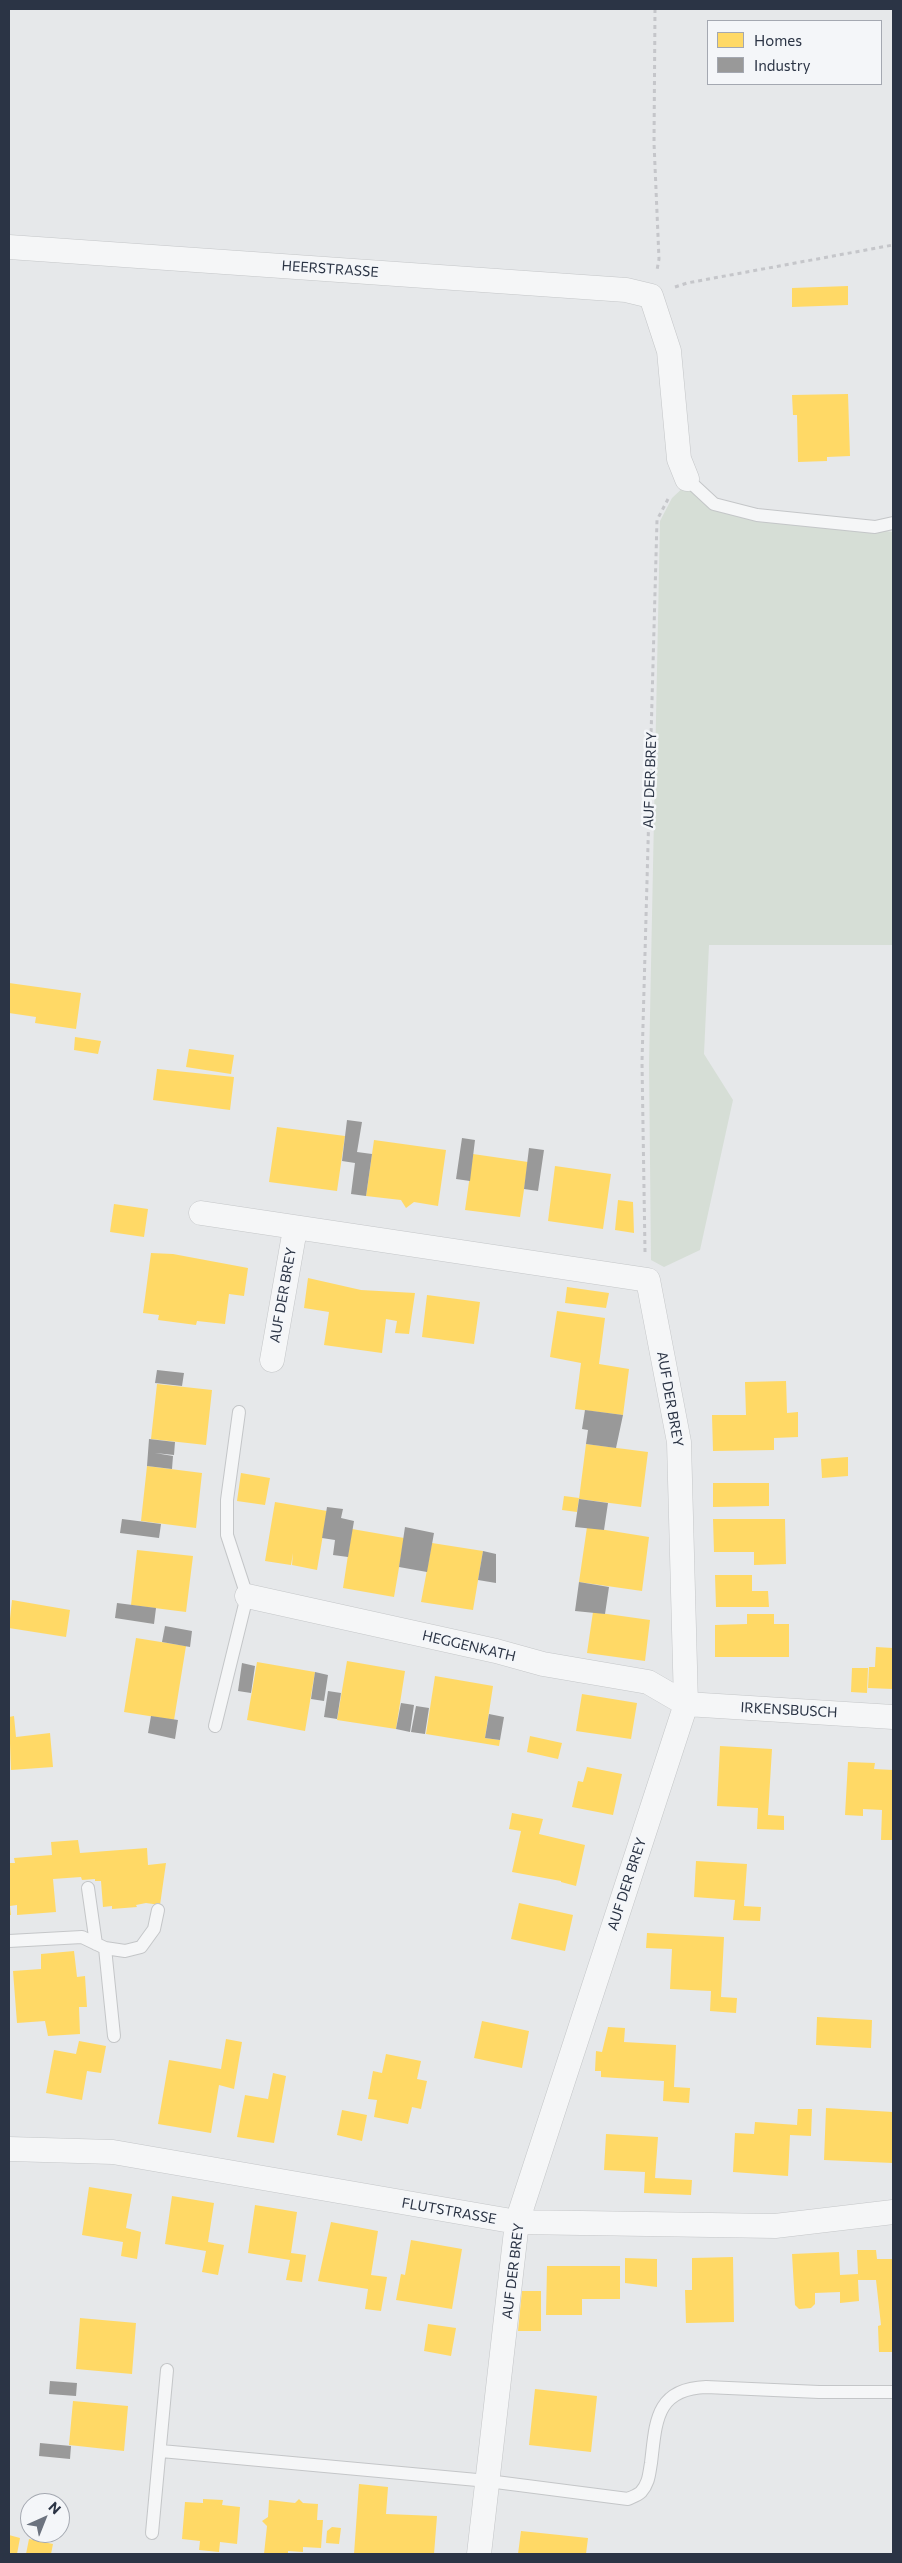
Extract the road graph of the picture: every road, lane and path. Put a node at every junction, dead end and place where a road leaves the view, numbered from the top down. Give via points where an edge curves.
1 (655, 9) edge
2 (893, 245) edge
3 (9, 247) edge
4 (651, 296) junction
5 (687, 479) junction
6 (893, 523) edge
7 (201, 1213) dead end
8 (295, 1229) junction
9 (648, 1280) junction
10 (272, 1360) dead end
11 (239, 1412) dead end
12 (247, 1596) junction
13 (686, 1704) junction
14 (893, 1717) edge
15 (215, 1726) dead end
16 (88, 1888) dead end
17 (158, 1910) dead end
18 (9, 1941) edge
19 (101, 1946) junction
20 (114, 2036) dead end
21 (9, 2149) edge
22 (893, 2212) edge
23 (517, 2222) junction
24 (167, 2370) dead end
25 (893, 2392) edge
26 (161, 2451) junction
27 (488, 2481) junction
28 (152, 2533) dead end
29 (479, 2554) edge

1 - 4 path via 654,142 659,260
2 - 4 path via 687,282
3 - 4 street, HEERSTRASSE via 626,290
4 - 5 street via 669,351 679,459
5 - 6 lane via 714,504 757,515 875,527
5 - 9 path, AUF DER BREY via 669,495 657,520 642,1062 645,1262
7 - 8 street, AUF DER BREY
8 - 9 street, AUF DER BREY
8 - 10 street, AUF DER BREY
9 - 13 street, AUF DER BREY via 679,1442
11 - 12 lane via 227,1500 227,1535
12 - 13 street, HEGGENKATH via 543,1664 648,1682
12 - 15 lane
13 - 14 street, IRKENSBUSCH
13 - 23 street, AUF DER BREY
16 - 19 lane
17 - 19 lane via 154,1930 142,1947 125,1951
18 - 19 lane via 82,1937
19 - 20 lane
21 - 23 street, FLUTSTRASSE via 113,2152
22 - 23 street, FLUTSTRASSE via 775,2226
23 - 27 street, AUF DER BREY
24 - 26 lane
25 - 27 lane via 706,2387 674,2393 656,2424 648,2480 640,2493 628,2500
26 - 27 lane
26 - 28 lane
27 - 29 street, AUF DER BREY

